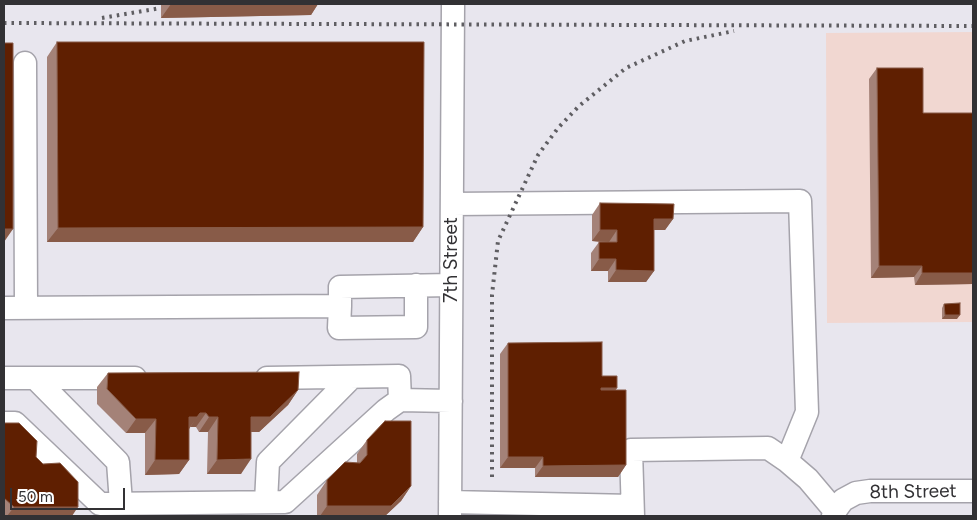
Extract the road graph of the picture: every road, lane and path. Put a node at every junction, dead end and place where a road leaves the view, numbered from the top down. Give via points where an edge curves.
1 (453, 4) edge
2 (25, 63) dead end
3 (452, 204) junction
4 (416, 285) junction
5 (451, 285) junction
6 (340, 306) junction
7 (15, 308) edge
8 (352, 377) junction
9 (4, 378) edge
10 (35, 378) junction
11 (154, 378) edge
12 (243, 378) edge
13 (400, 400) junction
14 (450, 401) junction
15 (4, 423) edge
16 (786, 461) junction
17 (973, 491) edge
18 (266, 502) junction
19 (121, 503) junction
20 (450, 509) edge
21 (195, 510) edge
22 (632, 511) edge
23 (834, 513) edge

1 - 3 street, 7th Street
2 - 7 street
3 - 5 street, 7th Street
3 - 16 street via 800,200 807,412
4 - 5 street
4 - 6 street via 340,287
4 - 6 street via 416,326 339,328
5 - 14 street, 7th Street
6 - 7 street
8 - 12 street
8 - 13 street via 399,376
8 - 18 street via 268,462
9 - 10 street
10 - 11 street
10 - 19 street via 118,462
13 - 14 street
13 - 18 street via 284,502
14 - 20 street, 7th Street
15 - 19 street via 15,423 100,504
16 - 22 street via 768,448 631,450
16 - 23 street via 808,480
17 - 23 street, 8th Street via 856,493 843,500
18 - 21 street
19 - 21 street
20 - 22 street

